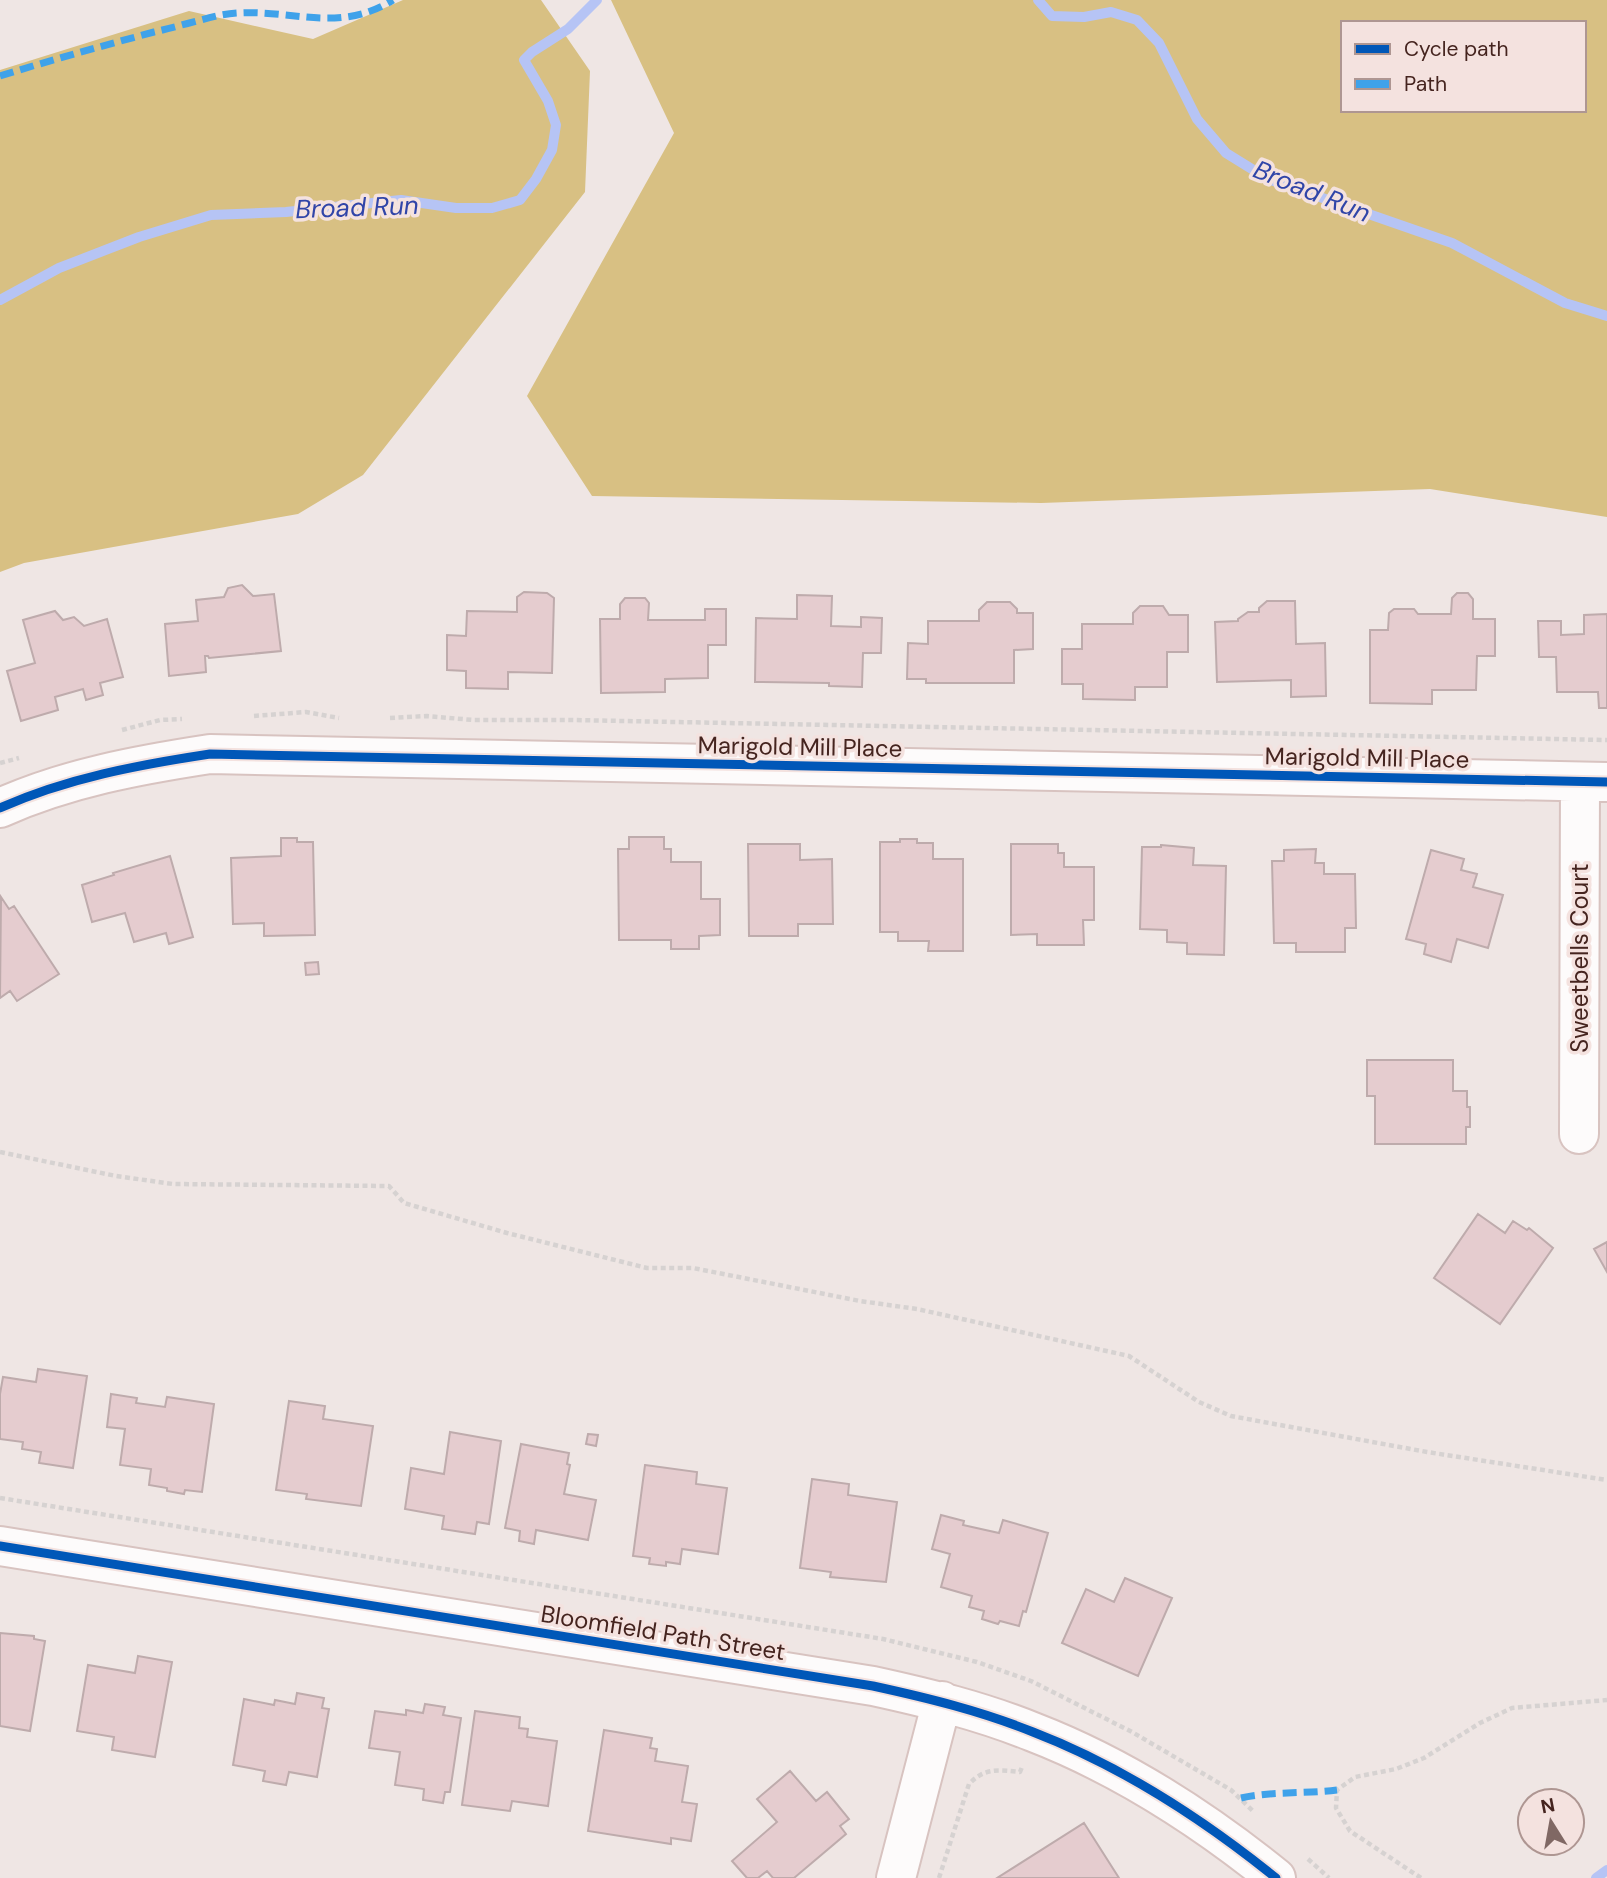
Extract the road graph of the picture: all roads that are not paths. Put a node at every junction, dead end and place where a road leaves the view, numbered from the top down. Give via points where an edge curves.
1 (1594, 782) edge
2 (0, 808) edge
3 (1579, 1134) dead end
4 (0, 1546) edge
5 (942, 1701) junction
6 (896, 1878) edge
7 (1276, 1878) edge

1 - 2 street, Marigold Mill Place via 210,754 76,780
1 - 3 street, Sweetbells Court
4 - 5 street, Bloomfield Path Street
5 - 6 street
5 - 7 street, Bloomfield Path Street via 1034,1732 1103,1764 1164,1797

